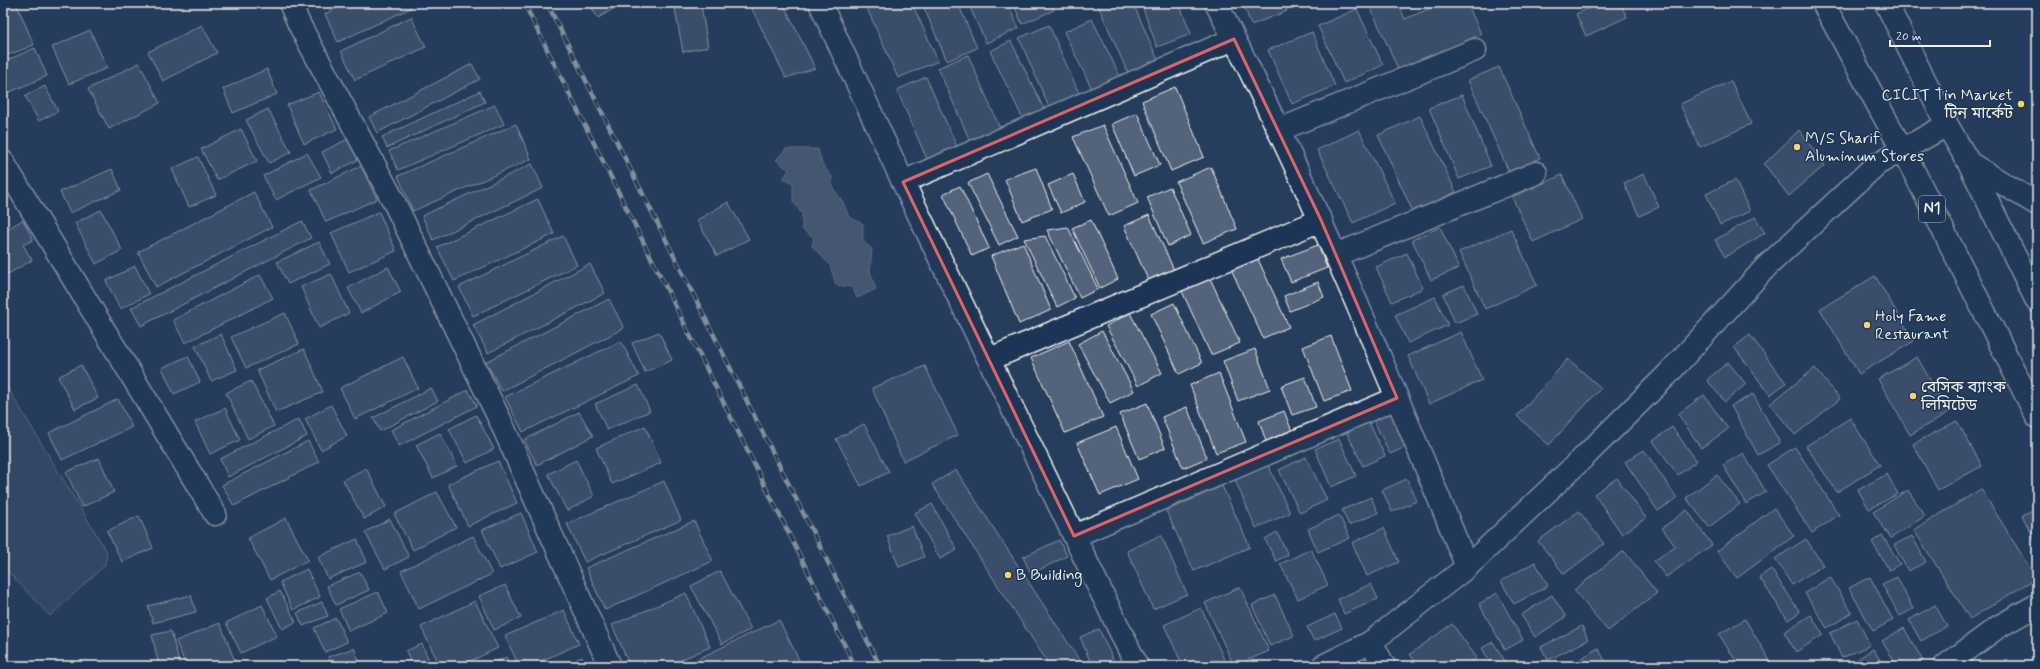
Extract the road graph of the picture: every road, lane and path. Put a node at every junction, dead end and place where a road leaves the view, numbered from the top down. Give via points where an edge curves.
1 (290, 3) edge
2 (820, 3) edge
3 (1216, 3) edge
4 (1823, 3) edge
5 (1886, 3) edge
6 (1234, 39) junction
7 (1475, 50) dead end
8 (1947, 125) junction
9 (1279, 130) junction
10 (1902, 149) junction
11 (3, 162) edge
12 (1969, 163) junction
13 (1536, 173) dead end
14 (903, 182) junction
15 (2037, 204) edge
16 (1321, 220) junction
17 (1336, 255) junction
18 (2037, 300) edge
19 (990, 359) junction
20 (1397, 398) junction
21 (2037, 417) edge
22 (215, 514) dead end
23 (1074, 536) junction
24 (1466, 567) junction
25 (2037, 605) edge
26 (1371, 642) junction
27 (610, 666) edge
28 (1138, 666) edge
29 (1323, 666) edge
30 (1384, 666) edge
31 (1945, 666) edge

1 - 27 main road via 393,200 500,420
2 - 14 main road
3 - 6 main road
4 - 10 main road, N1
5 - 8 main road
6 - 9 main road
6 - 14 main road
7 - 9 main road
8 - 10 main road
8 - 12 main road
9 - 16 main road
10 - 21 main road, N1
10 - 24 main road via 1877,164 1767,266 1666,376
11 - 22 main road
12 - 15 main road
12 - 18 main road
13 - 17 main road
14 - 19 main road
16 - 17 main road
16 - 19 main road
17 - 20 main road
19 - 23 main road
20 - 23 main road
20 - 24 main road
23 - 28 main road
24 - 26 main road
25 - 31 main road via 1998,628
26 - 29 main road
26 - 30 main road

